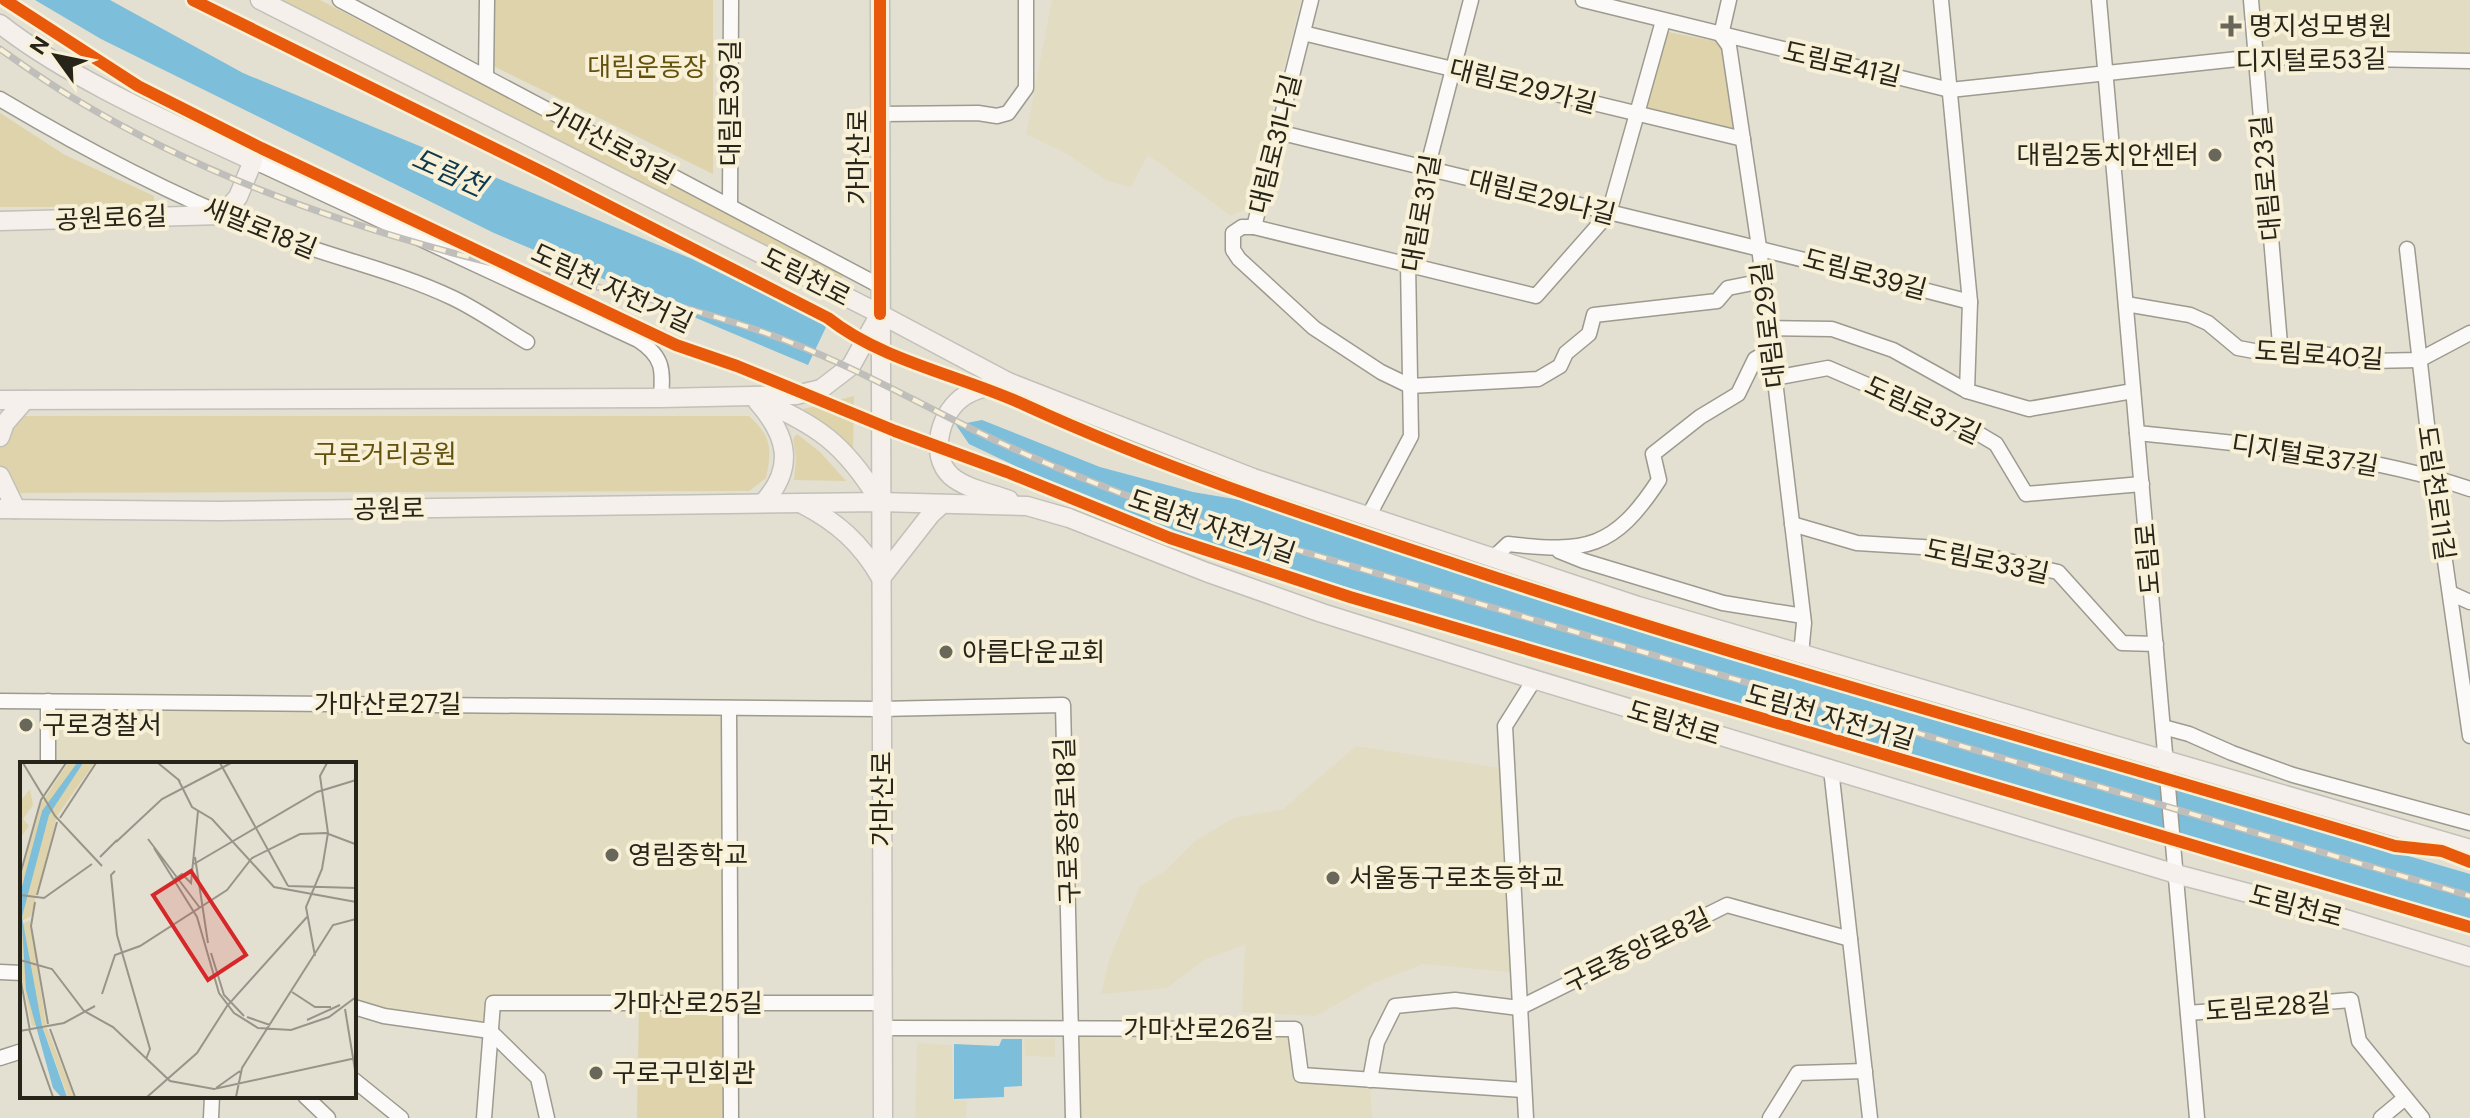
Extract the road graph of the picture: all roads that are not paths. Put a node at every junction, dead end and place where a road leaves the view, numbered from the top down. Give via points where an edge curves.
1 (260, 0) edge
2 (340, 0) edge
3 (487, 0) edge
4 (731, 0) edge
5 (880, 0) edge
6 (1026, 0) edge
7 (1311, 0) edge
8 (1471, 0) edge
9 (1583, 0) edge
10 (1729, 0) edge
11 (1941, 0) edge
12 (2099, 0) edge
13 (2251, 0) edge
14 (1663, 21) junction
15 (0, 24) edge
16 (1303, 33) junction
17 (1721, 35) junction
18 (2256, 57) junction
19 (2470, 61) edge
20 (1453, 69) junction
21 (2106, 75) junction
22 (486, 77) junction
23 (1950, 90) junction
24 (0, 99) edge
25 (880, 114) junction
26 (1637, 114) junction
27 (1278, 132) junction
28 (1743, 139) junction
29 (253, 161) junction
30 (1427, 169) junction
31 (730, 206) junction
32 (1609, 213) junction
33 (222, 215) junction
34 (7, 221) edge
35 (1254, 227) junction
36 (0, 236) edge
37 (1759, 247) junction
38 (2407, 249) dead end
39 (1408, 263) junction
40 (1763, 281) junction
41 (880, 286) junction
42 (1970, 302) junction
43 (2126, 304) junction
44 (880, 314) junction
45 (1769, 328) junction
46 (2470, 333) edge
47 (527, 342) dead end
48 (1771, 350) junction
49 (2281, 356) junction
50 (2419, 360) junction
51 (1774, 378) junction
52 (1008, 382) junction
53 (1410, 386) junction
54 (1967, 391) junction
55 (2133, 391) junction
56 (754, 397) junction
57 (661, 398) junction
58 (0, 400) edge
59 (25, 400) junction
60 (2137, 433) junction
61 (0, 437) edge
62 (0, 476) edge
63 (2433, 477) junction
64 (2142, 484) junction
65 (2470, 489) edge
66 (880, 502) junction
67 (763, 503) junction
68 (799, 503) junction
69 (942, 504) junction
70 (1027, 506) junction
71 (8, 509) edge
72 (1368, 517) junction
73 (1792, 524) junction
74 (1555, 549) junction
75 (1493, 558) junction
76 (881, 578) junction
77 (2450, 593) junction
78 (2470, 602) edge
79 (1803, 616) junction
80 (2156, 644) junction
81 (1801, 654) junction
82 (1534, 680) junction
83 (0, 701) edge
84 (48, 701) junction
85 (729, 708) junction
86 (881, 709) junction
87 (2163, 727) junction
88 (2470, 736) edge
89 (48, 762) edge
90 (1831, 769) junction
91 (2167, 769) junction
92 (2470, 823) edge
93 (2470, 849) edge
94 (2175, 868) junction
95 (1850, 939) junction
96 (2470, 957) edge
97 (0, 972) edge
98 (20, 973) edge
99 (732, 1003) junction
100 (883, 1003) junction
101 (356, 1008) edge
102 (1519, 1008) junction
103 (2188, 1013) junction
104 (882, 1028) junction
105 (1073, 1028) junction
106 (490, 1031) junction
107 (20, 1052) edge
108 (0, 1058) edge
109 (1865, 1071) junction
110 (1370, 1080) junction
111 (356, 1082) edge
112 (1523, 1090) junction
113 (212, 1098) edge
114 (307, 1098) edge
115 (2405, 1098) junction
116 (211, 1118) edge
117 (328, 1118) edge
118 (401, 1118) edge
119 (484, 1118) edge
120 (547, 1118) edge
121 (731, 1118) edge
122 (883, 1118) edge
123 (1073, 1118) edge
124 (1526, 1118) edge
125 (1770, 1118) edge
126 (1870, 1118) edge
127 (2197, 1118) edge
128 (2381, 1118) edge
129 (2422, 1118) edge

1 - 44 main road, 도림천로
2 - 22 street, 가마산로31길
3 - 22 street
4 - 31 street, 대림로39길
5 - 25 main road, 가마산로
6 - 25 street via 1026,88 1008,113
7 - 16 street, 대림로31나길
8 - 20 street, 대림로31길
9 - 14 street, 도림로41길
10 - 17 street
11 - 23 street, 도림로39길
12 - 21 street, 도림로
13 - 18 street, 대림로23길
14 - 17 street, 도림로41길
14 - 26 street
15 - 29 main road via 88,79
16 - 20 street, 대림로29가길
16 - 27 street, 대림로31나길
17 - 23 street, 도림로41길
17 - 28 street, 대림로29길 via 1729,46
18 - 19 street, 디지털로53길
18 - 21 street, 디지털로53길
18 - 49 street, 대림로23길
20 - 26 street, 대림로29가길
20 - 30 street, 대림로31길
21 - 23 street, 도림로41길
21 - 43 street, 도림로
22 - 31 street, 가마산로31길
23 - 42 street, 도림로39길
24 - 33 street, 새말로18길 via 81,146
25 - 41 main road, 가마산로
26 - 28 street, 대림로29가길
26 - 32 street
27 - 30 street, 대림로29나길
27 - 35 street, 대림로31나길
28 - 37 street, 대림로29길
29 - 33 main road via 238,197
29 - 57 street via 638,340 659,358
30 - 32 street, 대림로29나길
30 - 39 street, 대림로31길
31 - 41 street, 가마산로31길
32 - 37 street, 대림로29나길
32 - 39 street, 대림로31나길 via 1536,296
33 - 34 main road, 공원로6길
33 - 47 street, 새말로18길 via 441,293
34 - 36 main road
35 - 39 street, 대림로31나길
35 - 53 street via 1233,233 1239,259 1314,328
37 - 40 street, 대림로29길
37 - 42 street, 도림로39길
38 - 50 street, 도림천로11길
39 - 53 street, 대림로31길
40 - 45 street, 대림로29길
40 - 53 street via 1728,288 1717,301 1594,315 1589,334 1566,353 1560,366 1538,379
41 - 44 main road, 가마산로
42 - 54 street, 도림로39길
43 - 49 street, 도림로40길 via 2190,315 2238,348
43 - 55 street, 도림로
44 - 52 main road, 도림천로
44 - 56 main road via 851,366 821,389
44 - 66 main road, 가마산로
45 - 48 street, 대림로29길
45 - 54 street via 1832,329 1893,350
46 - 50 street, 도림로40길
48 - 51 street, 대림로29길
48 - 74 street via 1755,359 1738,394 1653,454 1659,480 1619,529 1584,547
49 - 50 street, 도림로40길
50 - 63 street, 도림천로11길
51 - 64 street, 도림로37길 via 1828,368 1974,431 1996,444 2026,494
51 - 73 street, 대림로29길
52 - 70 main road via 955,403 937,446 941,463 962,483
52 - 72 main road, 도림천로
53 - 72 street, 대림로31길 via 1411,436
54 - 55 street via 2029,409
55 - 60 street, 도림로
56 - 57 main road
56 - 66 main road via 830,438 860,469
56 - 67 main road via 778,428 785,457 778,487
57 - 59 main road
58 - 59 main road
59 - 61 main road via 10,414
60 - 63 street, 디지털로37길 via 2275,448
60 - 64 street, 도림로
62 - 71 main road, 공원로
63 - 65 street, 디지털로37길
63 - 77 street, 도림천로11길
64 - 80 street, 도림로
66 - 68 main road, 공원로
66 - 69 main road, 도림천로
66 - 76 main road, 가마산로
67 - 68 main road, 공원로
67 - 71 main road, 공원로
68 - 76 main road via 844,530
69 - 70 main road, 도림천로
69 - 76 main road
70 - 82 main road, 도림천로 via 1322,613
72 - 75 main road, 도림천로
73 - 79 street, 대림로29길
73 - 80 street, 도림로33길 via 1857,543 1954,549 2058,572 2122,643
74 - 75 street via 1508,544
74 - 79 street via 1723,603
75 - 81 main road, 도림천로
76 - 86 main road, 가마산로
77 - 78 street
77 - 88 street, 도림천로11길
79 - 81 street, 대림로29길
80 - 87 street, 도림로
81 - 91 main road, 도림천로
82 - 90 main road, 도림천로
82 - 102 street via 1505,726
83 - 84 street, 가마산로27길
84 - 85 street, 가마산로27길
84 - 89 street
85 - 86 street, 가마산로27길
85 - 99 street
86 - 100 main road, 가마산로
86 - 105 street, 구로중앙로18길 via 1063,705
87 - 91 street, 도림로
87 - 92 street via 2293,775
90 - 94 main road, 도림천로
90 - 95 street
91 - 93 main road, 도림천로
91 - 94 street, 도림로
94 - 96 main road, 도림천로
94 - 103 street, 도림로
95 - 102 street, 구로중앙로8길 via 1727,905
95 - 109 street
97 - 98 street
99 - 100 street, 가마산로25길
99 - 106 street, 가마산로25길 via 493,1003
99 - 121 street
100 - 104 main road, 가마산로
101 - 106 street
102 - 110 street via 1455,1000 1395,1006 1377,1042
102 - 112 street
103 - 115 street, 도림로28길 via 2351,1000 2359,1041
103 - 127 street, 도림로
104 - 105 street, 가마산로26길
104 - 122 main road, 가마산로
105 - 110 street, 가마산로26길 via 1295,1029 1301,1075
105 - 123 street, 구로중앙로18길
106 - 119 street
106 - 120 street via 538,1078
107 - 108 street
109 - 125 street via 1798,1073
109 - 126 street
110 - 112 street, 가마산로26길
111 - 118 street
112 - 124 street
113 - 116 street
114 - 117 street
115 - 128 street
115 - 129 street, 도림로28길

